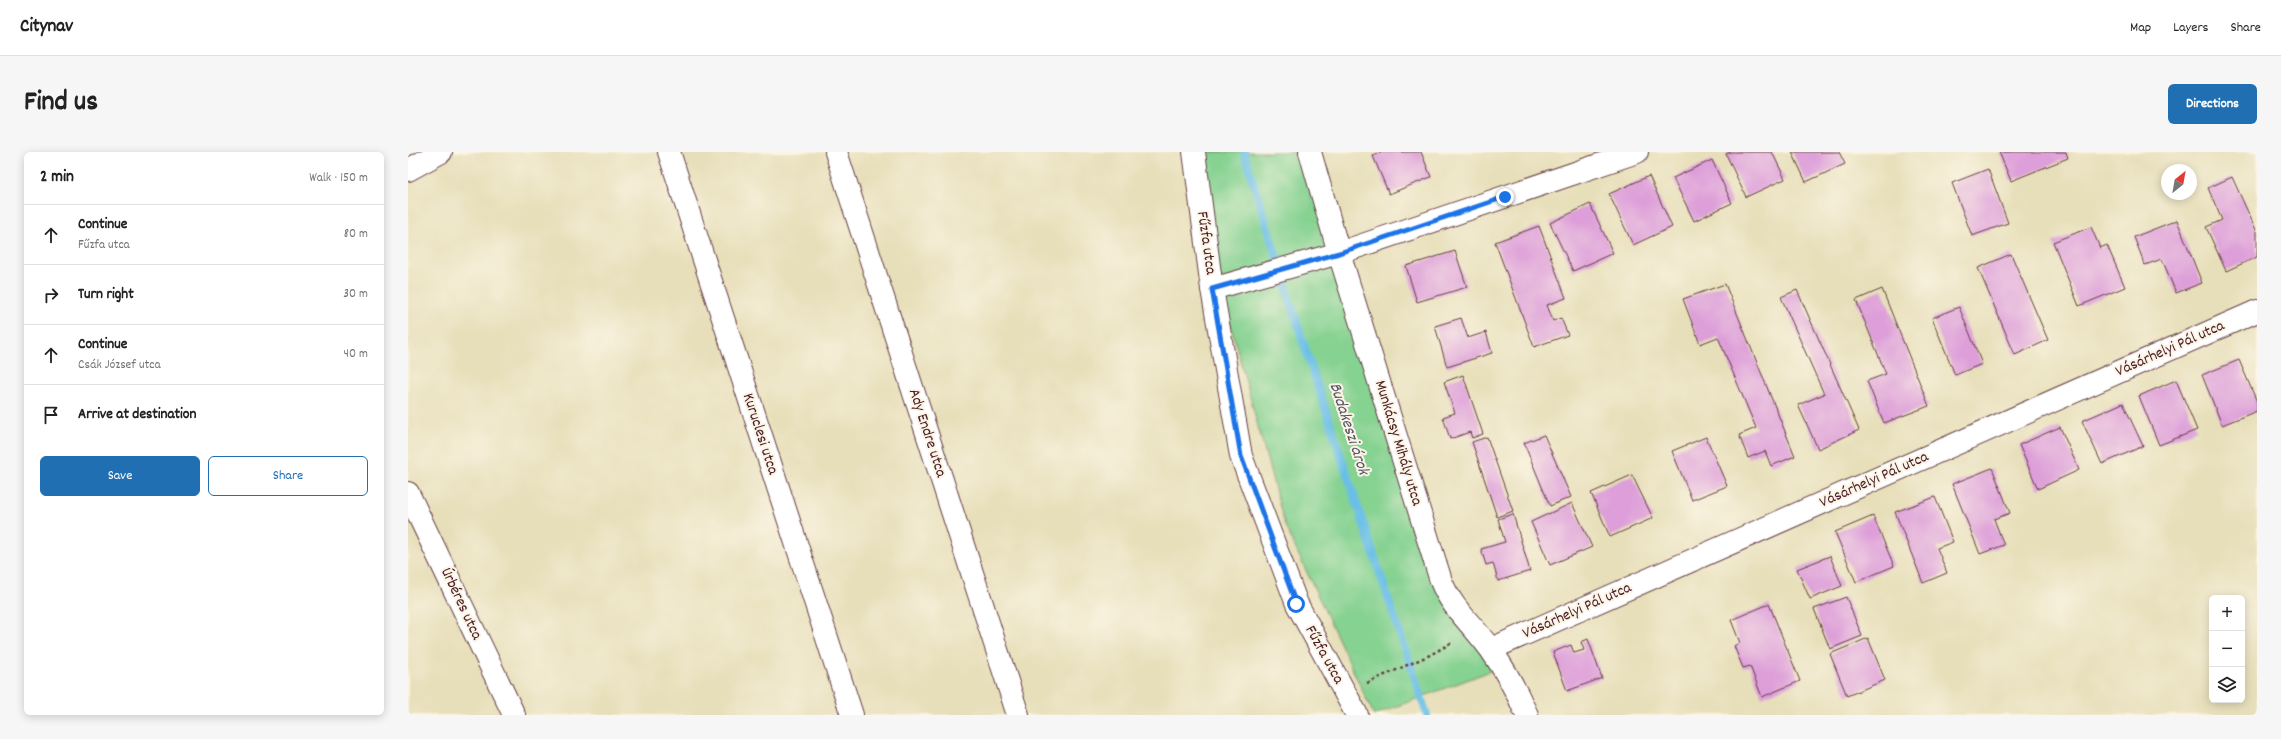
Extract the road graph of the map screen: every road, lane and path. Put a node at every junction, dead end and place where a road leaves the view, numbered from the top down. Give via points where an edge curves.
1 (441, 152) edge
2 (669, 152) edge
3 (836, 152) edge
4 (1194, 152) edge
5 (1310, 152) edge
6 (1637, 152) edge
7 (1589, 160) edge
8 (408, 170) edge
9 (1339, 253) junction
10 (1212, 289) junction
11 (2257, 310) edge
12 (408, 493) edge
13 (1491, 649) junction
14 (1430, 655) dead end
15 (1345, 692) junction
16 (514, 715) edge
17 (852, 715) edge
18 (1018, 715) edge
19 (1357, 715) edge
20 (1527, 715) edge

1 - 8 street
2 - 17 street, Kuruclesi utca
3 - 18 street, Ady Endre utca
4 - 10 street, Fűzfa utca
5 - 9 street, Munkácsy Mihály utca
6 - 7 street
7 - 9 street
9 - 10 street
9 - 13 street, Munkácsy Mihály utca via 1441,581 1451,602
10 - 15 street, Fűzfa utca via 1241,456 1296,604
11 - 13 street, Vásárhelyi Pál utca
12 - 16 street, Úrbéres utca
13 - 20 street, Munkácsy Mihály utca via 1510,678
14 - 15 path
15 - 19 street, Fűzfa utca

